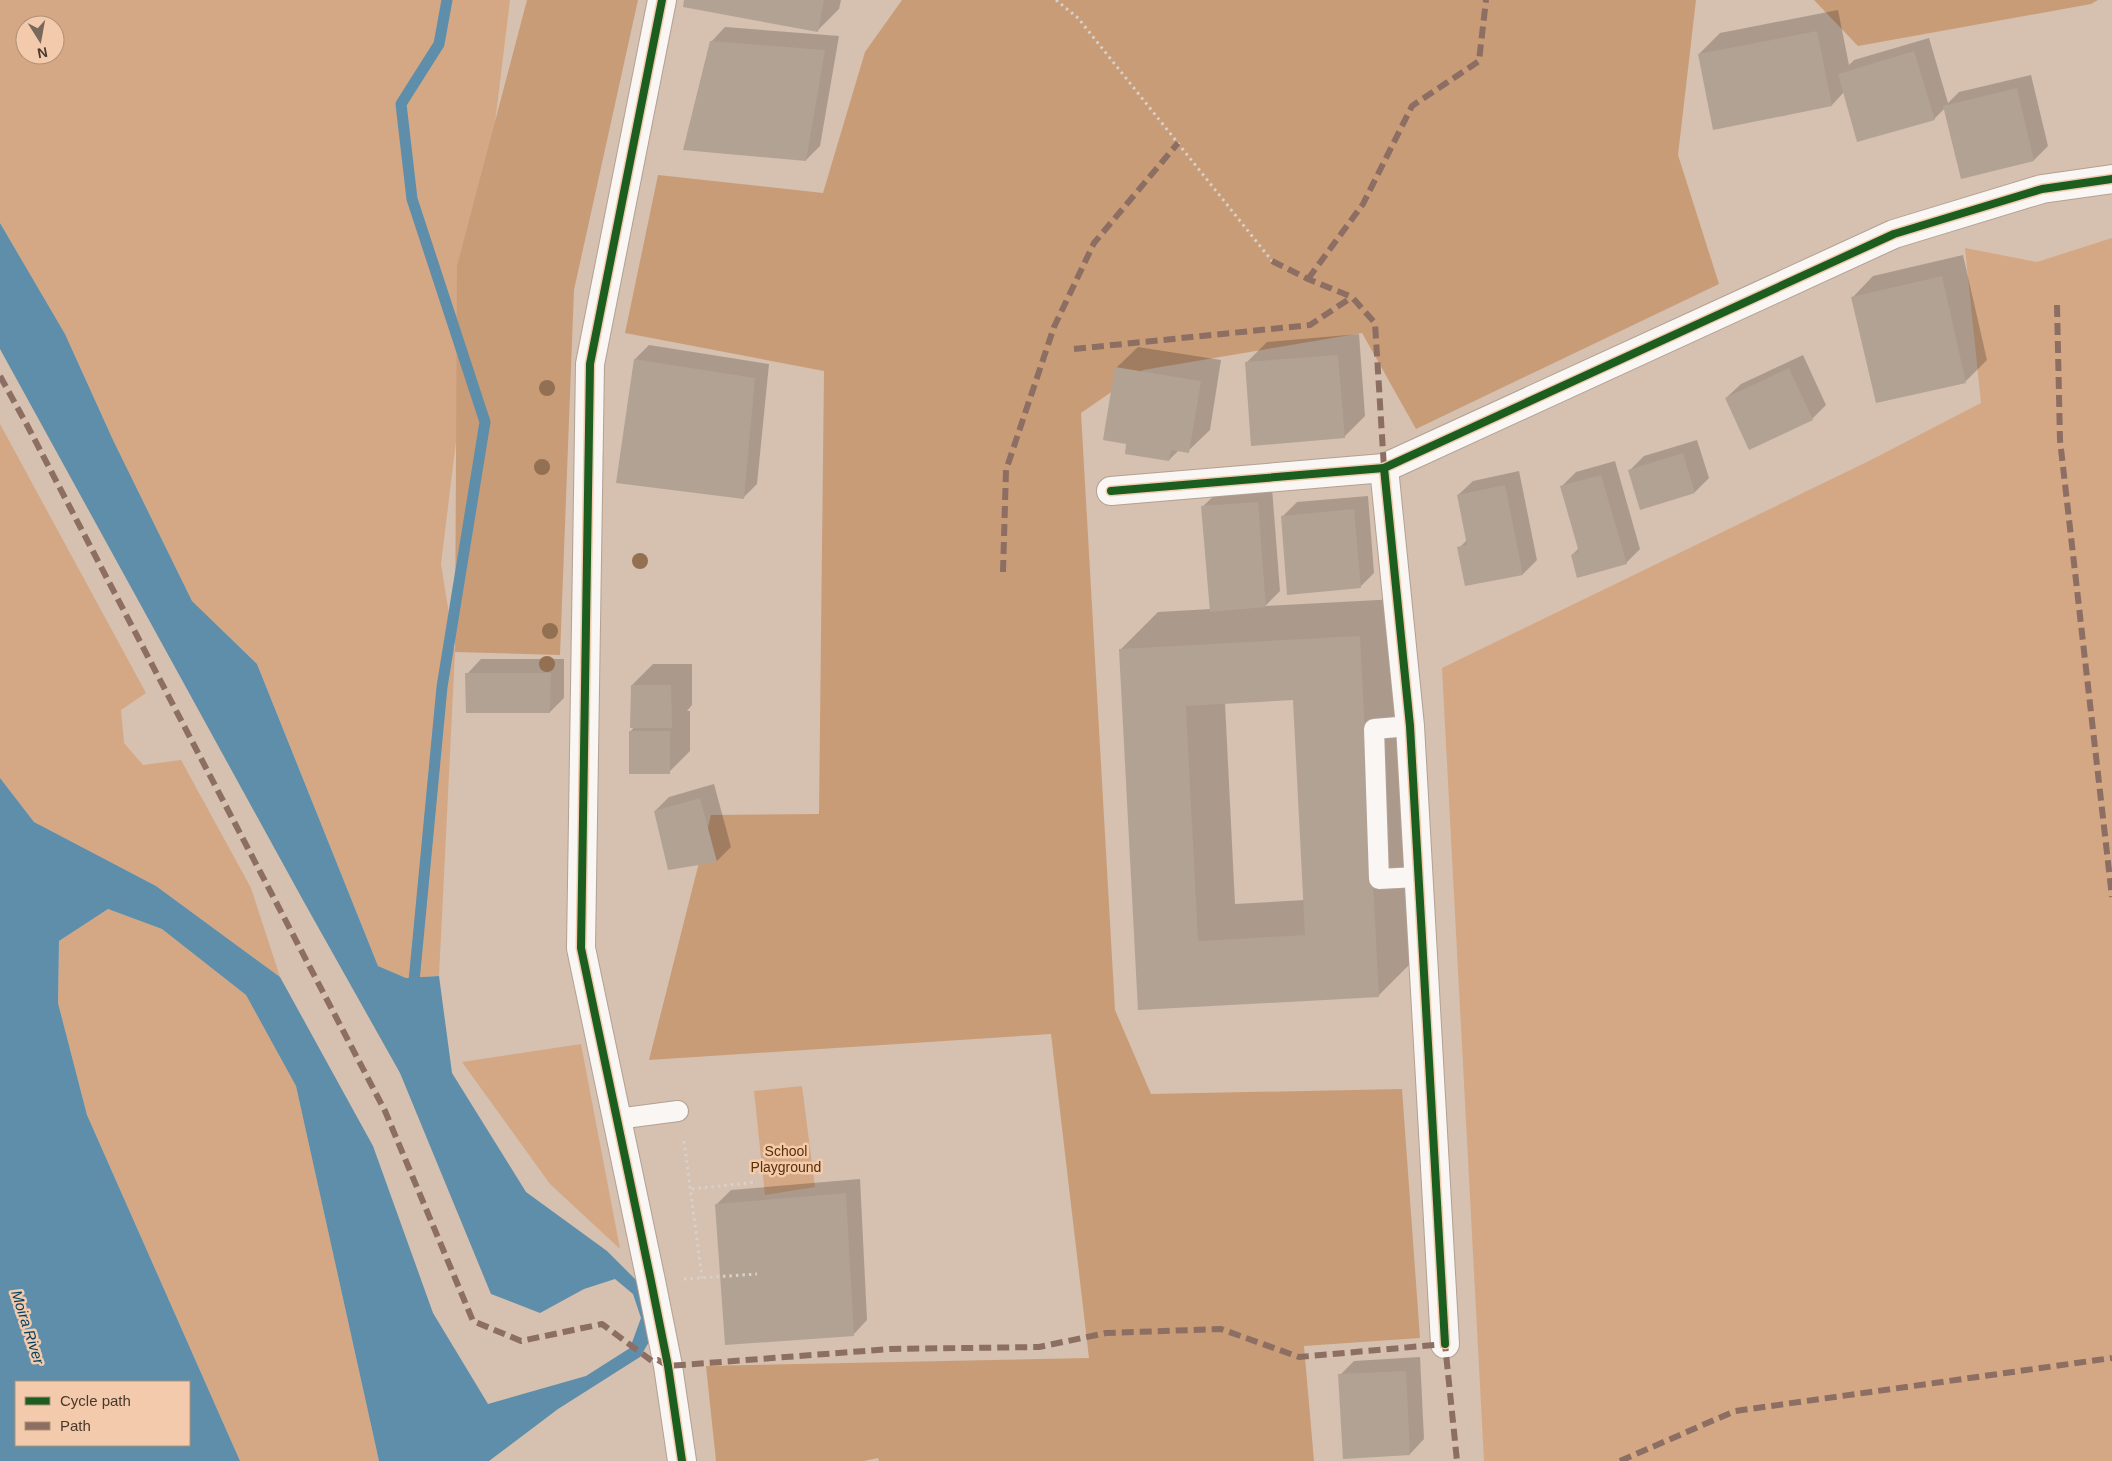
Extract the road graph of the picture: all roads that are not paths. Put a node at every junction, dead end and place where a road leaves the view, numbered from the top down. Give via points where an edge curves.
1 (662, 0) edge
2 (2112, 179) edge
3 (1384, 468) junction
4 (1111, 491) dead end
5 (1410, 726) junction
6 (1418, 877) junction
7 (678, 1111) dead end
8 (617, 1119) junction
9 (1445, 1344) dead end
10 (682, 1461) edge

1 - 8 street via 590,364 581,948
2 - 3 street via 2042,189 1894,234
3 - 4 street
3 - 5 street
5 - 6 street
5 - 6 lane via 1374,729 1379,879
6 - 9 street
7 - 8 lane
8 - 10 street via 668,1366

